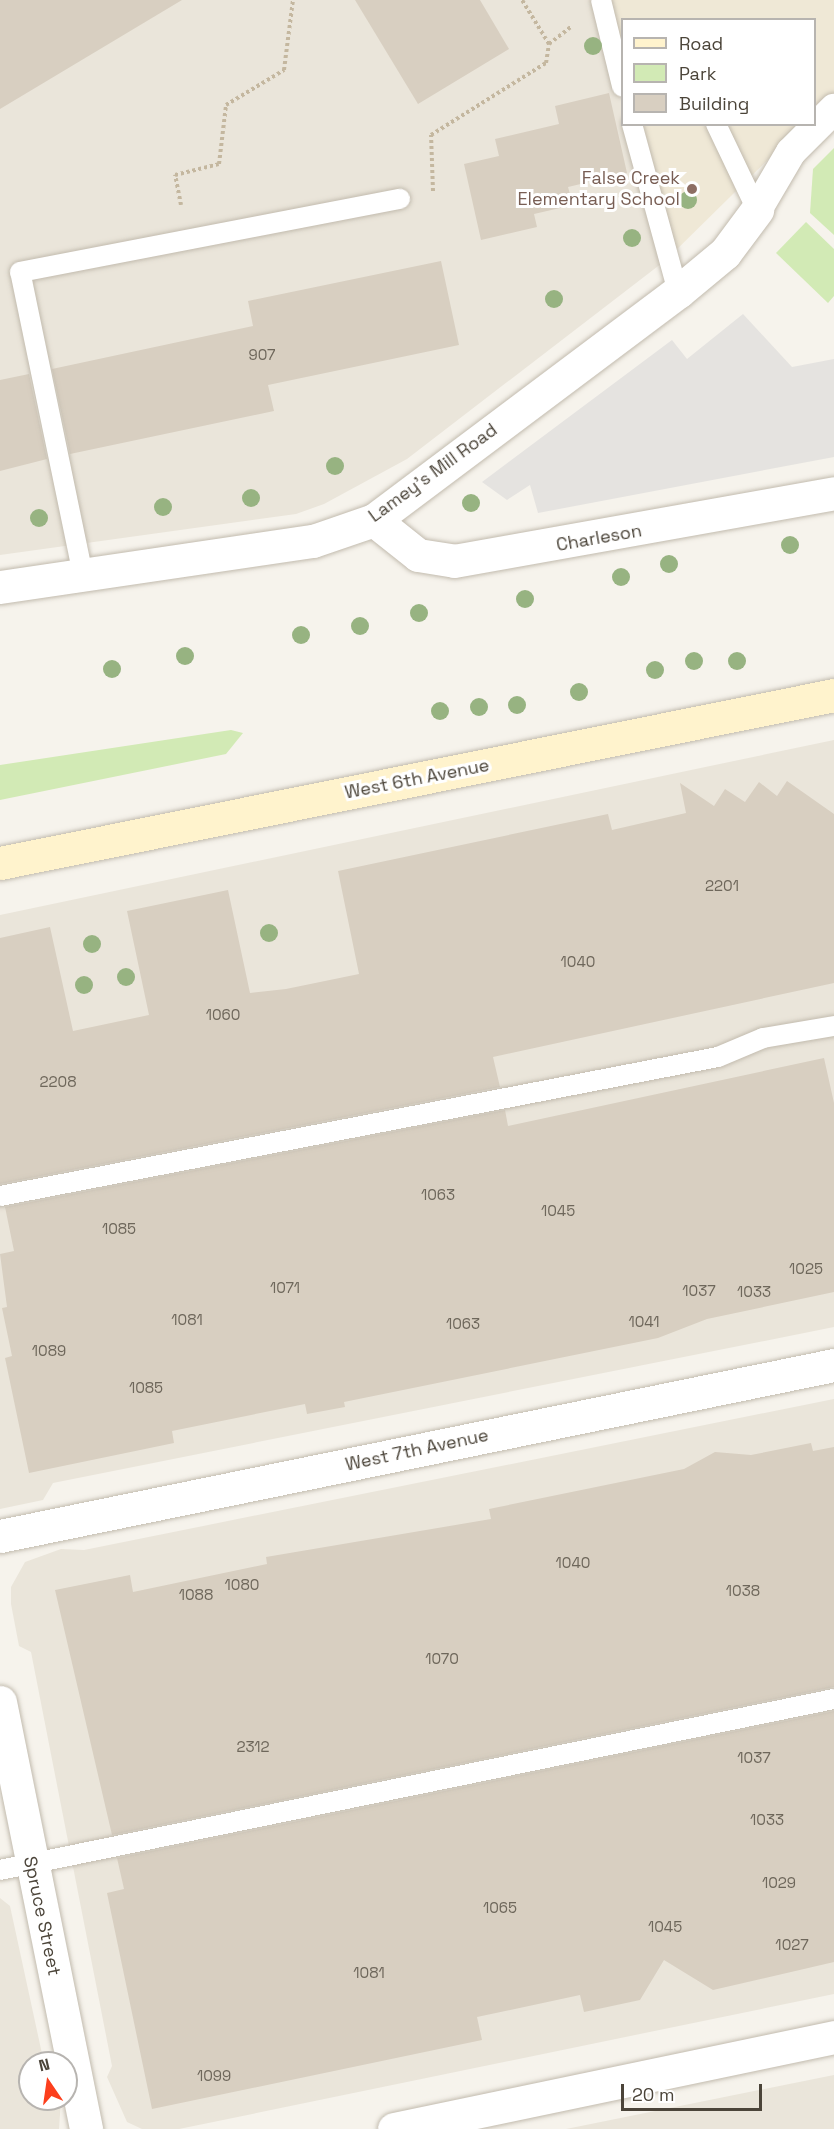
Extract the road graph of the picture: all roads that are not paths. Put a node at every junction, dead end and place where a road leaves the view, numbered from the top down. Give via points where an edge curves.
1 (601, 0) edge
2 (621, 82) edge
3 (834, 110) edge
4 (633, 126) edge
5 (718, 126) edge
6 (400, 199) road end
7 (757, 210) junction
8 (678, 292) junction
9 (834, 493) edge
10 (374, 520) junction
11 (83, 575) junction
12 (0, 587) edge
13 (834, 695) edge
14 (0, 863) edge
15 (834, 1026) edge
16 (0, 1196) edge
17 (834, 1365) edge
18 (0, 1536) edge
19 (834, 1699) edge
20 (0, 1702) edge
21 (16, 1866) edge
22 (834, 2037) edge
23 (86, 2129) edge
24 (394, 2129) edge

1 - 2 lane
3 - 7 street via 792,152
4 - 8 lane
5 - 7 lane
6 - 11 lane via 20,272
7 - 8 street, Lamey's Mill Road via 725,253
8 - 10 street, Lamey's Mill Road
9 - 10 street, Charleson via 454,561 418,555
10 - 11 street, Lamey's Mill Road via 313,541
11 - 12 street, Lamey's Mill Road
13 - 14 main road, West 6th Avenue
15 - 16 lane via 763,1038 706,1060
17 - 18 street, West 7th Avenue
19 - 21 lane
20 - 21 street, Spruce Street
21 - 23 street, Spruce Street
22 - 24 street

